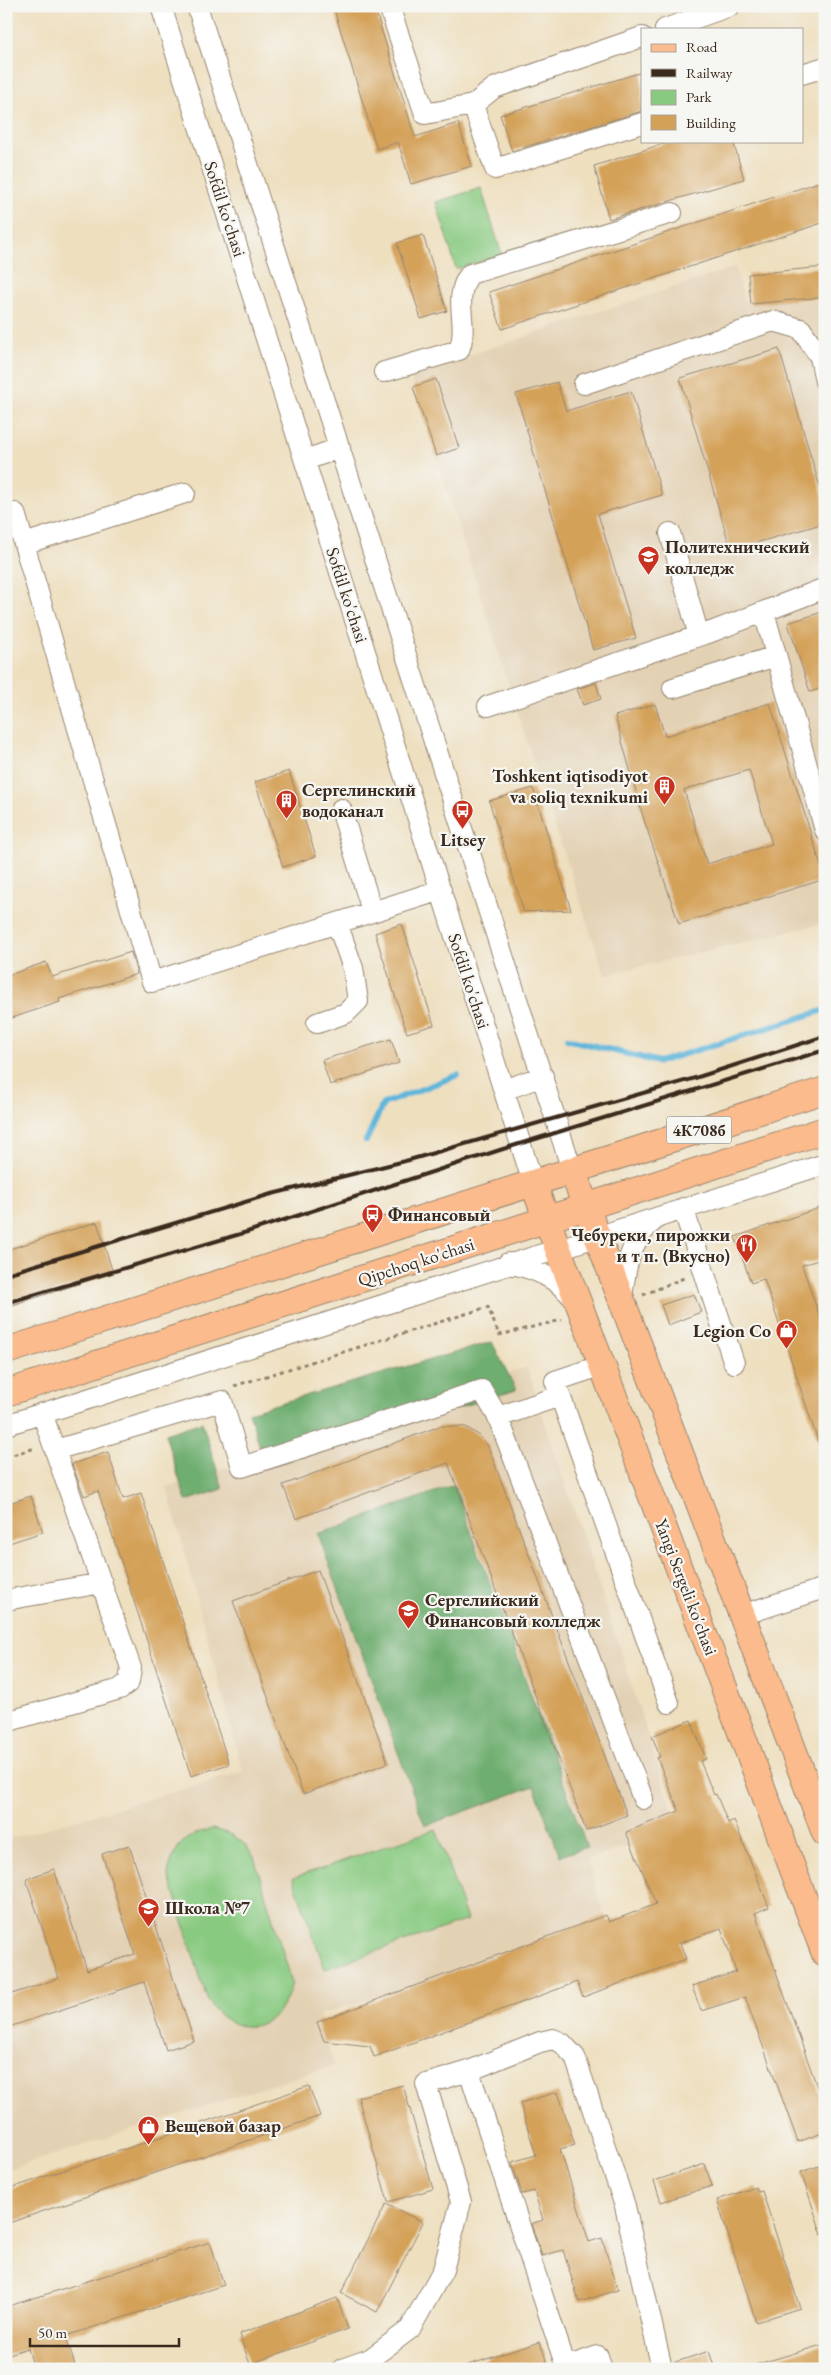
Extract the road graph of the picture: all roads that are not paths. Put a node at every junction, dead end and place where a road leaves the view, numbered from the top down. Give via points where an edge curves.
1 (161, 6) edge
2 (196, 6) edge
3 (389, 6) edge
4 (730, 6) edge
5 (668, 28) edge
6 (641, 37) edge
7 (825, 67) edge
8 (804, 73) edge
9 (474, 104) junction
10 (641, 123) edge
11 (672, 213) dead end
12 (384, 372) dead end
13 (825, 381) edge
14 (584, 384) dead end
15 (340, 448) junction
16 (304, 460) junction
17 (186, 492) dead end
18 (6, 515) edge
19 (670, 533) dead end
20 (24, 544) junction
21 (825, 588) edge
22 (764, 612) junction
23 (699, 636) junction
24 (776, 656) junction
25 (674, 688) dead end
26 (488, 706) dead end
27 (341, 809) dead end
28 (825, 830) edge
29 (441, 890) junction
30 (372, 911) junction
31 (336, 923) junction
32 (317, 1023) dead end
33 (543, 1076) junction
34 (504, 1090) junction
35 (825, 1090) edge
36 (825, 1130) edge
37 (825, 1164) edge
38 (572, 1170) junction
39 (533, 1183) junction
40 (586, 1207) junction
41 (683, 1208) junction
42 (660, 1216) junction
43 (548, 1220) junction
44 (597, 1235) junction
45 (558, 1247) junction
46 (508, 1263) junction
47 (631, 1299) junction
48 (575, 1316) junction
49 (82, 1327) junction
50 (6, 1351) edge
51 (734, 1363) dead end
52 (95, 1365) junction
53 (603, 1365) junction
54 (6, 1393) edge
55 (560, 1396) junction
56 (42, 1413) junction
57 (498, 1417) junction
58 (6, 1425) edge
59 (54, 1446) junction
60 (102, 1583) junction
61 (825, 1588) edge
62 (6, 1600) edge
63 (742, 1615) junction
64 (669, 1703) dead end
65 (6, 1722) edge
66 (643, 1799) dead end
67 (825, 1833) edge
68 (825, 1954) edge
69 (469, 2071) junction
70 (342, 2369) edge
71 (602, 2369) edge
72 (662, 2369) edge

1 - 16 street, Sofdil ko'chasi
2 - 15 street, Sofdil ko'chasi
3 - 9 street via 425,114
4 - 5 street
6 - 9 street via 494,88
7 - 8 street
9 - 10 street via 495,169
11 - 12 street via 470,274 462,284 462,342 459,350
13 - 14 street via 820,357 801,329 773,321
15 - 16 street
15 - 33 street, Sofdil ko'chasi
16 - 29 street, Sofdil ko'chasi
17 - 20 street
18 - 20 street via 15,512
19 - 23 street
20 - 31 street via 152,982
21 - 22 street
22 - 23 street
22 - 24 street
23 - 26 street
24 - 25 street
24 - 28 street
27 - 30 street
29 - 30 street
29 - 34 street, Sofdil ko'chasi
30 - 31 street
31 - 32 street via 353,968 358,1001 346,1013
33 - 34 street
33 - 38 street, Sofdil ko'chasi
34 - 39 street, Sofdil ko'chasi
35 - 38 main road, 4К708б
36 - 40 main road, Qipchoq ko'chasi
37 - 41 street, Qipchoq ko'chasi
38 - 39 main road
38 - 40 main road
38 - 43 main road
39 - 43 main road, Yangi Sergeli ko'chasi
39 - 49 main road
40 - 43 main road, Qipchoq ko'chasi
40 - 44 main road
41 - 42 street, Qipchoq ko'chasi
41 - 51 street
42 - 44 street, Qipchoq ko'chasi
42 - 47 street, Qipchoq ko'chasi via 648,1224 634,1242 624,1276
43 - 45 main road, Yangi Sergeli ko'chasi
43 - 52 main road, Qipchoq ko'chasi
44 - 45 street, Qipchoq ko'chasi
44 - 47 main road
45 - 46 street, Qipchoq ko'chasi
45 - 48 main road, Yangi Sergeli ko'chasi
46 - 48 street via 542,1272 555,1280 567,1290
46 - 56 street, Qipchoq ko'chasi
47 - 63 main road
48 - 53 main road, Yangi Sergeli ko'chasi
49 - 50 main road
49 - 52 main road
52 - 54 main road, Qipchoq ko'chasi
53 - 55 street via 555,1381
53 - 68 main road, Yangi Sergeli ko'chasi
55 - 57 street
55 - 64 street
56 - 58 street, Qipchoq ko'chasi
56 - 59 street
57 - 59 street via 482,1390 242,1467 222,1401
57 - 66 street
59 - 60 street
60 - 62 street
60 - 65 street via 131,1668 129,1682 120,1689
61 - 63 street
63 - 67 main road
69 - 70 street via 426,2084 461,2202 443,2270 410,2329 370,2359
69 - 71 street via 566,2367 598,2356
69 - 72 street via 553,2039 562,2042 575,2057 625,2206

